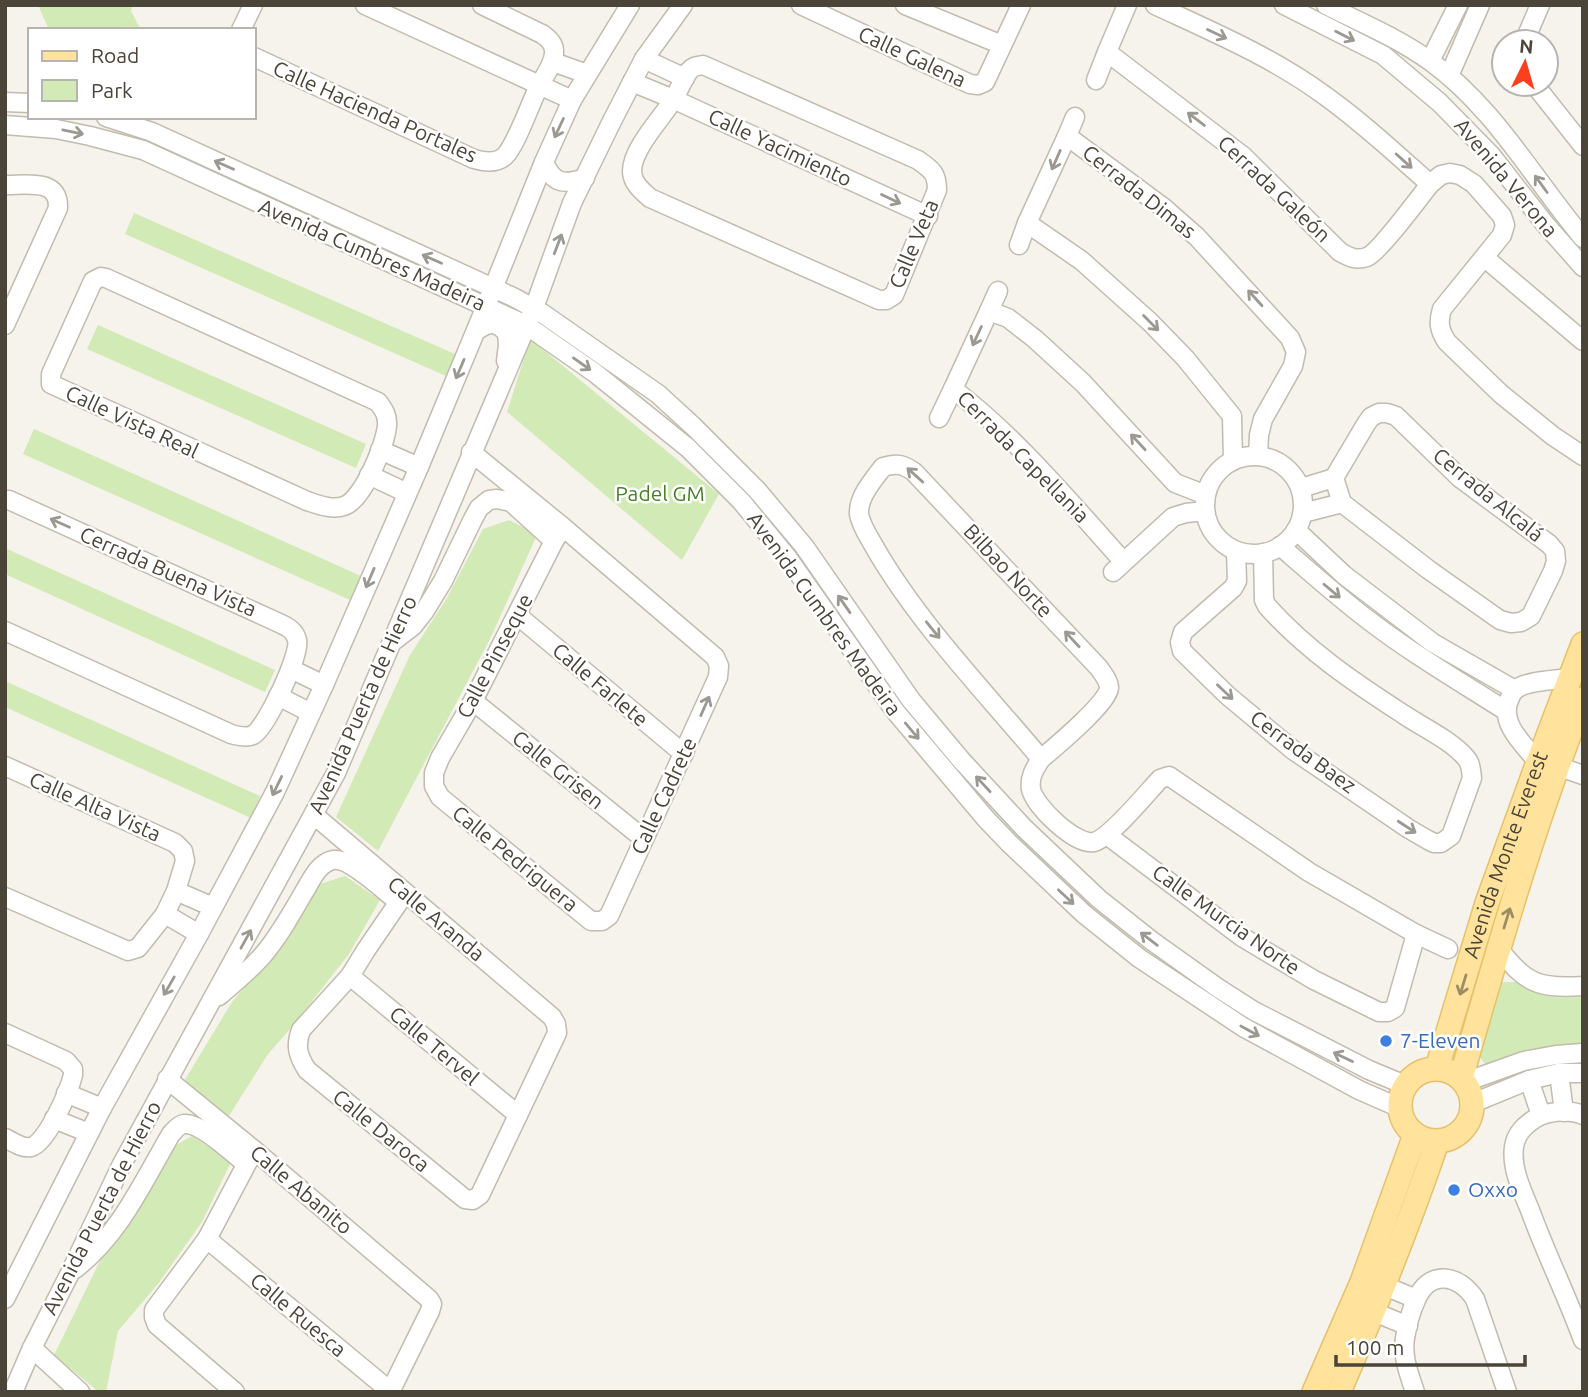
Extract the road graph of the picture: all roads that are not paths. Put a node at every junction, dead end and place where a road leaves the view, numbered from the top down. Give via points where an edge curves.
1 (253, 5) edge
2 (365, 5) edge
3 (482, 5) edge
4 (630, 5) edge
5 (682, 5) edge
6 (802, 5) edge
7 (905, 5) edge
8 (1021, 5) edge
9 (1127, 5) edge
10 (1155, 5) edge
11 (1284, 5) edge
12 (1326, 5) edge
13 (1458, 5) edge
14 (1480, 5) edge
15 (1540, 5) edge
16 (242, 28) edge
17 (1530, 28) edge
18 (1002, 46) junction
19 (1107, 51) junction
20 (553, 53) junction
21 (256, 58) edge
22 (645, 59) junction
23 (1430, 61) junction
24 (587, 74) junction
25 (1449, 76) junction
26 (685, 78) junction
27 (1096, 80) dead end
28 (632, 82) junction
29 (539, 86) junction
30 (1545, 98) edge
31 (674, 99) junction
32 (572, 100) junction
33 (5, 102) edge
34 (28, 103) edge
35 (1075, 117) dead end
36 (112, 119) edge
37 (5, 125) edge
38 (1505, 133) junction
39 (1067, 136) junction
40 (1583, 146) edge
41 (1491, 155) junction
42 (544, 162) junction
43 (585, 178) junction
44 (1513, 182) junction
45 (1430, 184) junction
46 (1474, 184) junction
47 (5, 185) edge
48 (533, 189) junction
49 (572, 203) junction
50 (1492, 203) junction
51 (928, 216) junction
52 (1027, 223) junction
53 (1583, 238) edge
54 (1019, 245) dead end
55 (1485, 258) junction
56 (1583, 267) edge
57 (494, 287) junction
58 (998, 291) dead end
59 (486, 306) junction
60 (534, 307) junction
61 (989, 311) junction
62 (5, 325) edge
63 (526, 325) junction
64 (476, 331) junction
65 (1583, 341) edge
66 (503, 378) junction
67 (953, 388) junction
68 (1231, 416) junction
69 (939, 418) dead end
70 (1263, 419) junction
71 (380, 450) junction
72 (471, 452) junction
73 (1258, 456) junction
74 (1583, 456) edge
75 (1233, 460) junction
76 (419, 467) junction
77 (369, 475) junction
78 (1334, 478) junction
79 (1175, 483) junction
80 (1300, 488) junction
81 (407, 493) junction
82 (5, 500) edge
83 (1205, 503) junction
84 (1342, 503) junction
85 (1173, 517) junction
86 (1300, 522) junction
87 (558, 534) junction
88 (1280, 546) junction
89 (1236, 551) junction
90 (1263, 553) junction
91 (517, 615) junction
92 (5, 631) edge
93 (392, 643) junction
94 (1583, 644) edge
95 (291, 669) junction
96 (1569, 678) junction
97 (324, 685) junction
98 (1515, 690) junction
99 (278, 696) junction
100 (1583, 699) edge
101 (472, 701) junction
102 (1506, 711) junction
103 (311, 713) junction
104 (1566, 739) edge
105 (684, 754) junction
106 (1041, 760) junction
107 (1548, 764) junction
108 (5, 766) edge
109 (1583, 775) edge
110 (435, 786) joint
111 (1043, 809) junction
112 (314, 816) junction
113 (1059, 826) junction
114 (1024, 828) junction
115 (1107, 835) junction
116 (644, 839) junction
117 (1009, 843) junction
118 (1040, 844) junction
119 (1026, 859) junction
120 (176, 891) junction
121 (5, 897) edge
122 (402, 898) junction
123 (213, 907) junction
124 (165, 914) junction
125 (602, 922) joint
126 (199, 933) junction
127 (1416, 934) junction
128 (1498, 948) junction
129 (1448, 949) dead end
130 (350, 976) junction
131 (1583, 986) edge
132 (210, 1002) junction
133 (5, 1034) edge
134 (1583, 1053) edge
135 (1437, 1068) junction
136 (1559, 1073) junction
137 (1583, 1073) edge
138 (167, 1079) junction
139 (1529, 1080) junction
140 (1405, 1085) junction
141 (1466, 1088) junction
142 (66, 1093) junction
143 (102, 1108) junction
144 (1399, 1108) junction
145 (1553, 1113) junction
146 (518, 1115) junction
147 (1583, 1115) edge
148 (54, 1119) junction
149 (89, 1133) junction
150 (1415, 1135) junction
151 (5, 1139) edge
152 (1437, 1142) junction
153 (250, 1157) junction
154 (207, 1240) junction
155 (70, 1273) junction
156 (1385, 1286) junction
157 (8, 1287) edge
158 (1374, 1312) junction
159 (1412, 1313) junction
160 (1583, 1340) edge
161 (32, 1349) junction
162 (1315, 1391) edge
163 (13, 1392) edge
164 (80, 1392) edge
165 (235, 1392) edge
166 (390, 1392) edge
167 (1339, 1392) edge
168 (1415, 1392) edge
169 (1507, 1392) edge

1 - 16 street
2 - 29 street
3 - 20 street via 542,34 550,40
4 - 24 street, Avenida Puerta de Hierro
5 - 22 street, Avenida Puerta de Hierro
6 - 18 street, Calle Galena via 970,85 985,82
7 - 18 street
8 - 18 street, Calle Galena
9 - 19 street
10 -> 45 street via 1236,42 1323,94
11 -> 41 street, Avenida Verona via 1383,55 1440,103
12 - 23 street, Avenida Verona
13 - 23 street
14 - 25 street
15 - 17 street
19 - 27 street
45 -> 19 street, Cerrada Galeón via 1372,254 1348,257 1243,156
20 - 24 street
20 - 29 street
21 - 29 street, Calle Hacienda Portales via 485,162 504,157
22 - 26 street
22 - 28 street, Avenida Puerta de Hierro
23 - 25 street, Avenida Verona
24 - 32 street, Avenida Puerta de Hierro
25 - 38 street, Avenida Verona
26 - 31 street, Calle Veta
26 - 51 street, Calle Veta via 690,69 703,65 918,160 937,179
28 - 31 street, Calle Yacimiento
28 - 43 street, Avenida Puerta de Hierro
29 - 32 street
30 - 40 street
31 -> 51 street, Calle Yacimiento
31 - 51 street, Calle Veta via 636,154 632,169 633,180 650,198 878,300 894,295
32 -> 42 street, Avenida Puerta de Hierro
33 - 34 street
35 - 39 street
57 -> 36 street, Avenida Cumbres Madeira via 152,132
37 -> 59 street, Avenida Cumbres Madeira via 56,129 142,150
38 - 41 street
53 -> 38 street, Avenida Verona
39 -> 52 street, Cerrada Dimas
70 -> 39 street, Cerrada Dimas via 1293,366 1296,352 1290,338 1197,237
41 - 44 street, Avenida Verona
41 - 46 street
42 - 43 street via 548,172 561,181
42 - 48 street, Avenida Puerta de Hierro
43 - 49 street, Avenida Puerta de Hierro
44 - 50 street
44 - 56 street, Avenida Verona
45 - 46 street via 1450,173
46 - 50 street
47 - 62 street via 48,187 58,199
48 - 49 street via 558,188
48 - 57 street, Avenida Puerta de Hierro
60 -> 49 street, Avenida Puerta de Hierro
50 - 55 street via 1505,225
52 - 54 street, Cerrada Dimas
52 -> 68 street via 1120,293 1185,358
55 - 65 street
55 - 74 street via 1443,309 1440,333 1501,394
57 - 59 street, Avenida Puerta de Hierro
57 - 60 street, Avenida Cumbres Madeira
58 - 61 street, Cerrada Capellania
59 - 63 street, Avenida Cumbres Madeira
59 - 64 street, Avenida Puerta de Hierro
60 - 63 street, Avenida Puerta de Hierro
114 -> 60 street, Avenida Cumbres Madeira via 911,700 804,545 757,490 658,394
61 -> 67 street, Cerrada Capellania
79 -> 61 street via 1073,374 1008,318
63 - 66 street, Avenida Puerta de Hierro
63 -> 117 street, Avenida Cumbres Madeira via 646,412 741,501 787,557 895,711
64 - 66 street via 493,324 507,333
64 -> 76 street, Avenida Puerta de Hierro
66 - 72 street, Avenida Puerta de Hierro
67 - 69 street
67 - 85 street, Cerrada Capellania via 981,410 1086,519 1118,567
68 - 70 street
68 - 75 street
70 - 73 street, Cerrada Dimas
71 - 76 street
71 - 77 street, Calle Vista Real
71 - 77 street, Calle Vista Real via 387,426 386,412 377,402 106,278 93,281 51,374 55,386 307,502 346,506
72 - 87 street
72 - 93 street, Avenida Puerta de Hierro
73 - 75 street
73 - 80 street via 1284,465
75 - 83 street via 1211,481
76 - 81 street, Avenida Puerta de Hierro
77 - 81 street
78 - 80 street
78 - 84 street
78 - 84 street, Cerrada Alcalá via 1371,417 1379,413 1396,416 1460,478 1549,544 1556,561 1531,616 1511,623 1429,570
79 - 83 street
79 - 85 street
80 - 86 street
81 -> 97 street, Avenida Puerta de Hierro
95 -> 82 street, Cerrada Buena Vista via 298,645 290,629
83 - 85 street
83 - 89 street via 1210,528
84 - 86 street
86 - 88 street
86 - 98 street via 1344,575 1433,643
87 - 91 street, Calle Pinseque
87 - 93 street via 511,502 489,500 471,520 424,612
105 -> 87 street, Calle Cadrete via 718,677 715,657
88 - 90 street
88 -> 102 street via 1367,619
89 - 90 street
89 -> 90 street, Cerrada Baez via 1237,581 1183,632 1182,651 1293,750 1409,829 1441,843 1451,836 1470,785 1466,758 1349,679 1273,613 1264,600
91 - 101 street, Calle Pinseque
91 - 105 street, Calle Farlete
92 - 99 street, Cerrada Buena Vista via 231,734 251,736 257,732
93 - 112 street, Avenida Puerta de Hierro
94 - 96 main road, Avenida Monte Everest
95 - 97 street
95 - 99 street, Cerrada Buena Vista
96 - 98 street
96 - 104 main road, Avenida Monte Everest
97 - 103 street, Avenida Puerta de Hierro
98 - 102 street
99 - 103 street
100 - 104 main road, Avenida Monte Everest
101 - 110 street, Calle Pinseque via 440,758
101 - 116 street, Calle Grisen
102 - 107 street via 1517,737
103 -> 123 street, Avenida Puerta de Hierro
104 - 107 main road, Avenida Monte Everest
105 - 116 street, Calle Cadrete
106 -> 106 street, Bilbao Norte via 1104,701 1108,681 914,472 904,466 883,467 861,500 861,523 928,625
106 - 111 street via 1031,777 1031,790
107 - 109 street
128 -> 107 main road, Avenida Monte Everest
107 -> 135 main road, Avenida Monte Everest via 1487,903
108 - 120 street, Calle Alta Vista via 175,843 185,861
110 - 125 street, Calle Pedriguera via 440,797 591,921
111 - 113 street
111 - 114 street
112 - 122 street, Calle Aranda
132 -> 112 street, Avenida Puerta de Hierro
113 - 115 street via 1084,842
113 - 118 street
114 - 117 street
114 - 118 street, Avenida Cumbres Madeira
115 - 127 street via 1160,779 1169,776 1310,872
115 - 127 street, Calle Murcia Norte via 1242,937 1379,1012 1395,1008
116 - 125 street, Calle Cadrete via 610,916
117 - 119 street, Avenida Cumbres Madeira
118 - 119 street
140 -> 118 street, Avenida Cumbres Madeira via 1313,1042 1218,988 1099,899
119 -> 144 street, Avenida Cumbres Madeira via 1084,914 1203,1002 1304,1061
120 - 123 street
120 - 124 street, Calle Alta Vista
121 - 124 street, Calle Alta Vista via 128,951 138,948
122 - 130 street
122 - 132 street, Calle Aranda via 351,865 332,860 316,872 263,955
122 - 146 street, Calle Aranda via 556,1024 557,1033
123 - 126 street, Avenida Puerta de Hierro
124 - 126 street
126 -> 143 street, Avenida Puerta de Hierro
127 - 129 street
128 - 131 street via 1515,970 1530,980 1546,986
128 - 141 main road, Avenida Monte Everest
130 - 146 street, Calle Tervel
130 - 146 street, Calle Daroca via 301,1030 298,1052 307,1070 465,1199 480,1195
132 - 138 street, Avenida Puerta de Hierro
133 - 142 street via 70,1064 73,1075
134 - 141 street via 1524,1061
135 - 140 main road via 1425,1070
135 - 141 main road via 1450,1071
136 - 137 street
136 - 139 street
136 - 145 street
138 - 153 street, Calle Abanito
138 - 155 street, Avenida Puerta de Hierro
139 - 141 street
139 - 145 street
140 - 144 main road
141 - 152 main road via 1471,1117 1464,1130
142 - 143 street
142 - 148 street
143 - 149 street, Avenida Puerta de Hierro
144 - 150 main road
145 - 147 street
145 - 160 street via 1518,1133 1515,1163 1540,1238
148 - 149 street
148 - 151 street via 38,1144 24,1147
149 - 157 street, Avenida Puerta de Hierro
150 - 152 main road
150 - 162 main road via 1362,1282
152 - 156 main road
153 - 154 street
153 - 155 street, Calle Abanito via 189,1124 177,1127 113,1230
153 - 166 street, Calle Abanito via 432,1304
154 - 165 street via 154,1310 154,1317 157,1325
154 - 166 street, Calle Ruesca
155 - 161 street, Avenida Puerta de Hierro
156 - 158 main road
156 - 159 street
158 - 159 street
158 - 167 main road
159 - 168 street via 1405,1354
159 - 169 street via 1425,1286 1435,1280 1448,1278 1468,1289
161 - 163 street, Avenida Puerta de Hierro
161 - 164 street

